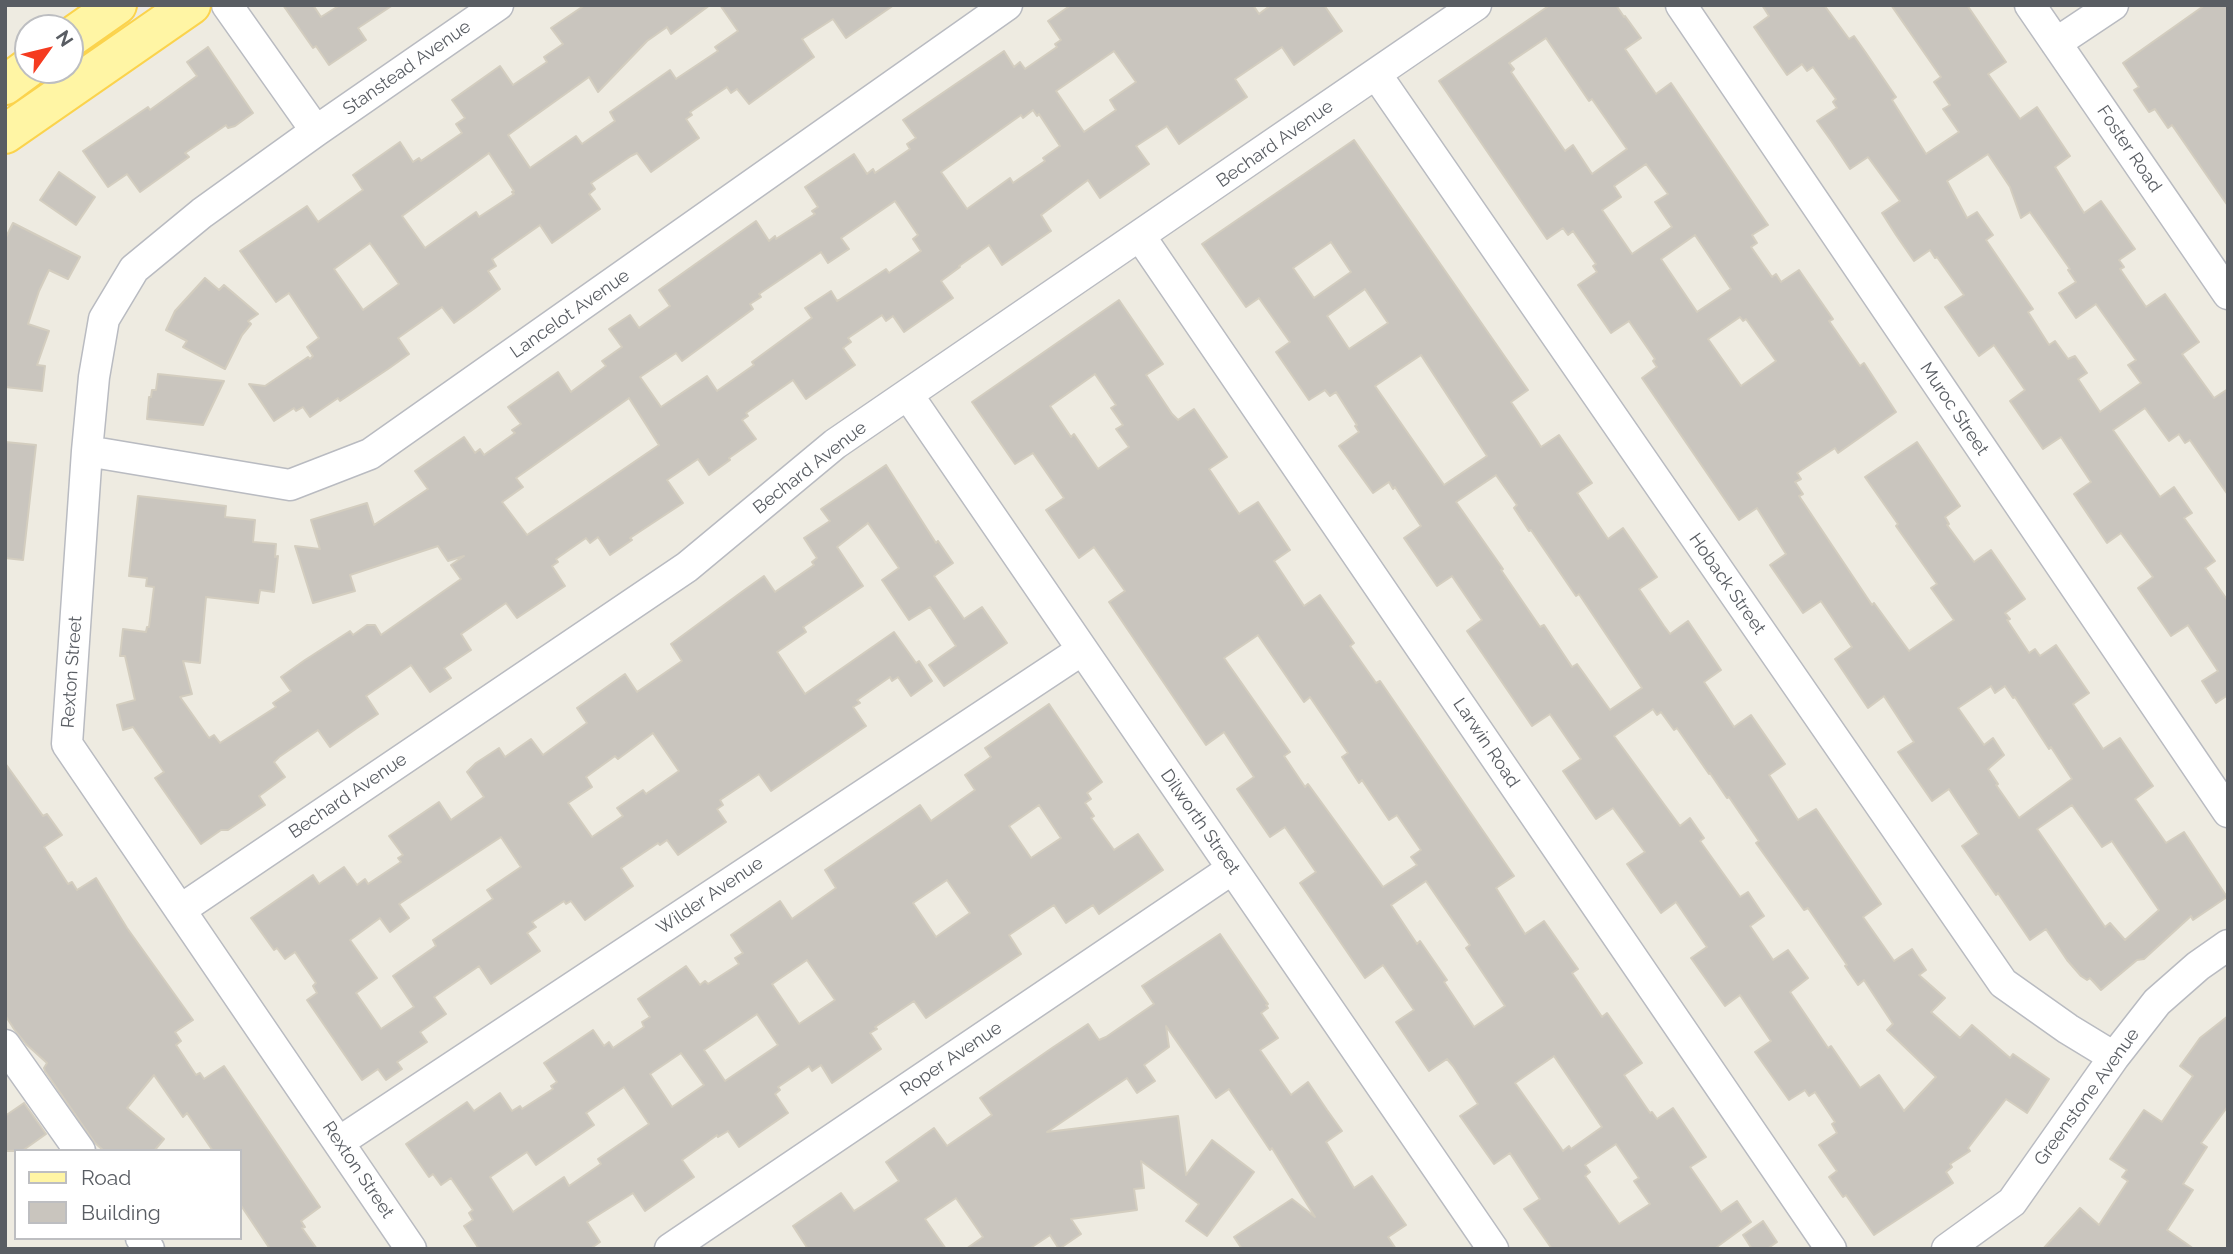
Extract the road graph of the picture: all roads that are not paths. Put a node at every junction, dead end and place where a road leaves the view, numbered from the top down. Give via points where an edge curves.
1 (117, 5) edge
2 (191, 5) edge
3 (227, 5) edge
4 (498, 5) edge
5 (1007, 5) edge
6 (1476, 5) edge
7 (1681, 5) edge
8 (2030, 5) edge
9 (2113, 5) edge
10 (84, 28) edge
11 (2056, 44) junction
12 (1376, 74) junction
13 (316, 131) junction
14 (5, 134) edge
15 (1140, 236) junction
16 (2223, 277) edge
17 (908, 395) junction
18 (87, 451) junction
19 (1082, 650) junction
20 (2228, 812) edge
21 (1232, 869) junction
22 (180, 910) junction
23 (2228, 945) edge
24 (5, 1045) edge
25 (2114, 1057) junction
26 (339, 1142) junction
27 (79, 1149) edge
28 (411, 1249) edge
29 (670, 1249) edge
30 (1493, 1249) edge
31 (1831, 1249) edge
32 (1947, 1249) edge

1 - 10 main road
2 - 14 main road
3 - 13 street
4 - 13 street, Stanstead Avenue
5 - 18 street, Lancelot Avenue via 370,454 290,485
6 - 12 street, Bechard Avenue
7 - 20 street, Muroc Street
8 - 11 street, Foster Road
9 - 11 street
11 - 16 street, Foster Road
12 - 15 street, Bechard Avenue
12 - 25 street, Hoback Street via 2003,983
13 - 18 street, Rexton Street via 202,213 134,269 104,319
15 - 17 street, Bechard Avenue
15 - 31 street, Larwin Road
17 - 19 street, Dilworth Street
17 - 22 street, Bechard Avenue via 835,444 687,567
18 - 22 street, Rexton Street via 67,744
19 - 21 street, Dilworth Street
19 - 26 street, Wilder Avenue
21 - 29 street, Roper Avenue
21 - 30 street, Dilworth Street
22 - 26 street, Rexton Street
23 - 25 street, Greenstone Avenue via 2157,1002
24 - 27 street
25 - 32 street, Greenstone Avenue via 2012,1202
26 - 28 street, Rexton Street

